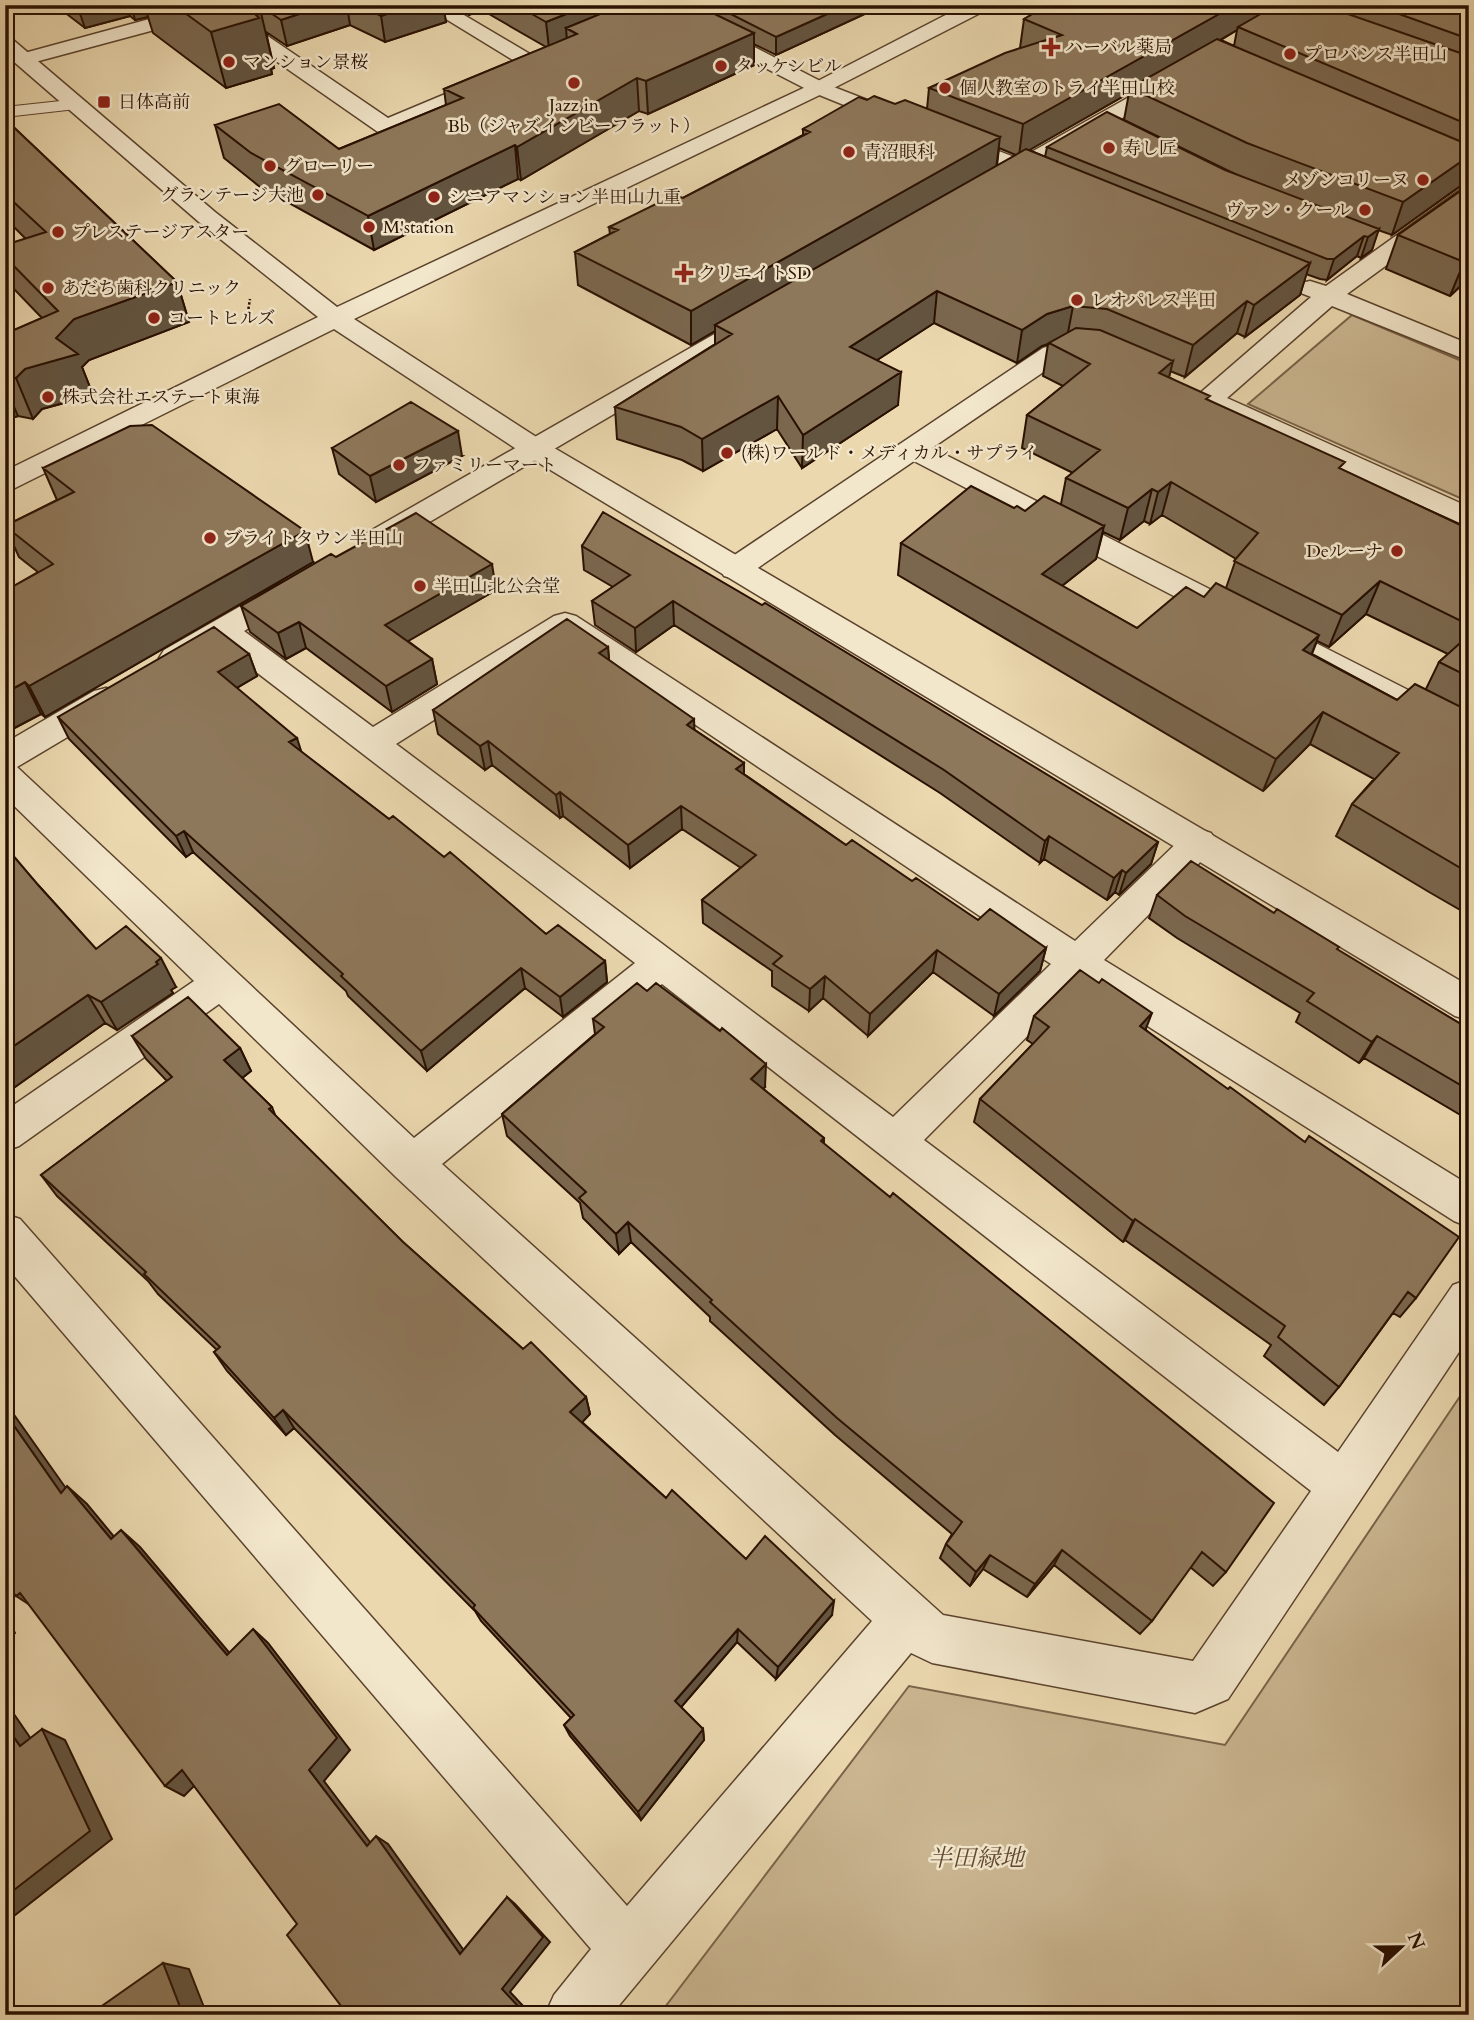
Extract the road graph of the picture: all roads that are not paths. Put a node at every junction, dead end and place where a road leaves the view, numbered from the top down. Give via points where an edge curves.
1 (433, 5) edge
2 (981, 5) edge
3 (214, 6) edge
4 (661, 10) edge
5 (5, 43) edge
6 (558, 54) edge
7 (24, 60) junction
8 (533, 64) junction
9 (1186, 73) edge
10 (819, 88) junction
11 (79, 104) junction
12 (5, 112) edge
13 (1103, 121) junction
14 (1126, 132) edge
15 (1020, 168) junction
16 (1046, 179) edge
17 (973, 195) edge
18 (1466, 201) edge
19 (1290, 280) edge
20 (1328, 296) junction
21 (783, 304) edge
22 (335, 318) junction
23 (1469, 353) edge
24 (1124, 363) edge
25 (534, 449) junction
26 (913, 449) junction
27 (5, 482) edge
28 (1469, 518) edge
29 (352, 554) edge
30 (735, 569) junction
31 (317, 575) edge
32 (222, 630) junction
33 (154, 671) edge
34 (131, 684) edge
35 (1469, 735) edge
36 (372, 743) junction
37 (5, 759) edge
38 (5, 776) edge
39 (1199, 842) junction
40 (1077, 962) junction
41 (662, 963) junction
42 (219, 984) junction
43 (1469, 1005) edge
44 (5, 1134) edge
45 (895, 1142) junction
46 (411, 1164) junction
47 (1469, 1208) edge
48 (5, 1233) edge
49 (1469, 1299) edge
50 (1342, 1485) junction
51 (908, 1619) junction
52 (626, 1949) junction
53 (574, 2015) edge

1 - 8 street
2 - 10 street
3 - 7 street
3 - 8 street via 386,127
4 - 10 street
5 - 7 street
6 - 8 street
7 - 11 street
9 - 13 street
10 - 15 street
10 - 22 street
11 - 12 lane
11 - 22 street via 207,217
13 - 14 street
13 - 15 street
15 - 16 street
15 - 17 street
18 - 20 street via 1384,243
19 - 20 street
20 - 23 street
20 - 28 street via 1197,395
21 - 25 street
22 - 25 street
22 - 27 street
24 - 26 street via 1084,349 1052,355
25 - 29 street
25 - 30 street
26 - 30 street
26 - 35 street
30 - 39 street
31 - 32 street
32 - 33 street
32 - 36 street
34 - 37 street
36 - 40 street via 565,623
36 - 41 street
38 - 42 street
39 - 40 street
39 - 43 street
40 - 45 street
40 - 47 street
41 - 45 street
41 - 46 street
42 - 44 street
42 - 46 street
45 - 50 street
46 - 51 street
48 - 52 street
49 - 50 street
50 - 51 street via 1210,1681 1195,1687 932,1638
51 - 52 street
52 - 53 street

